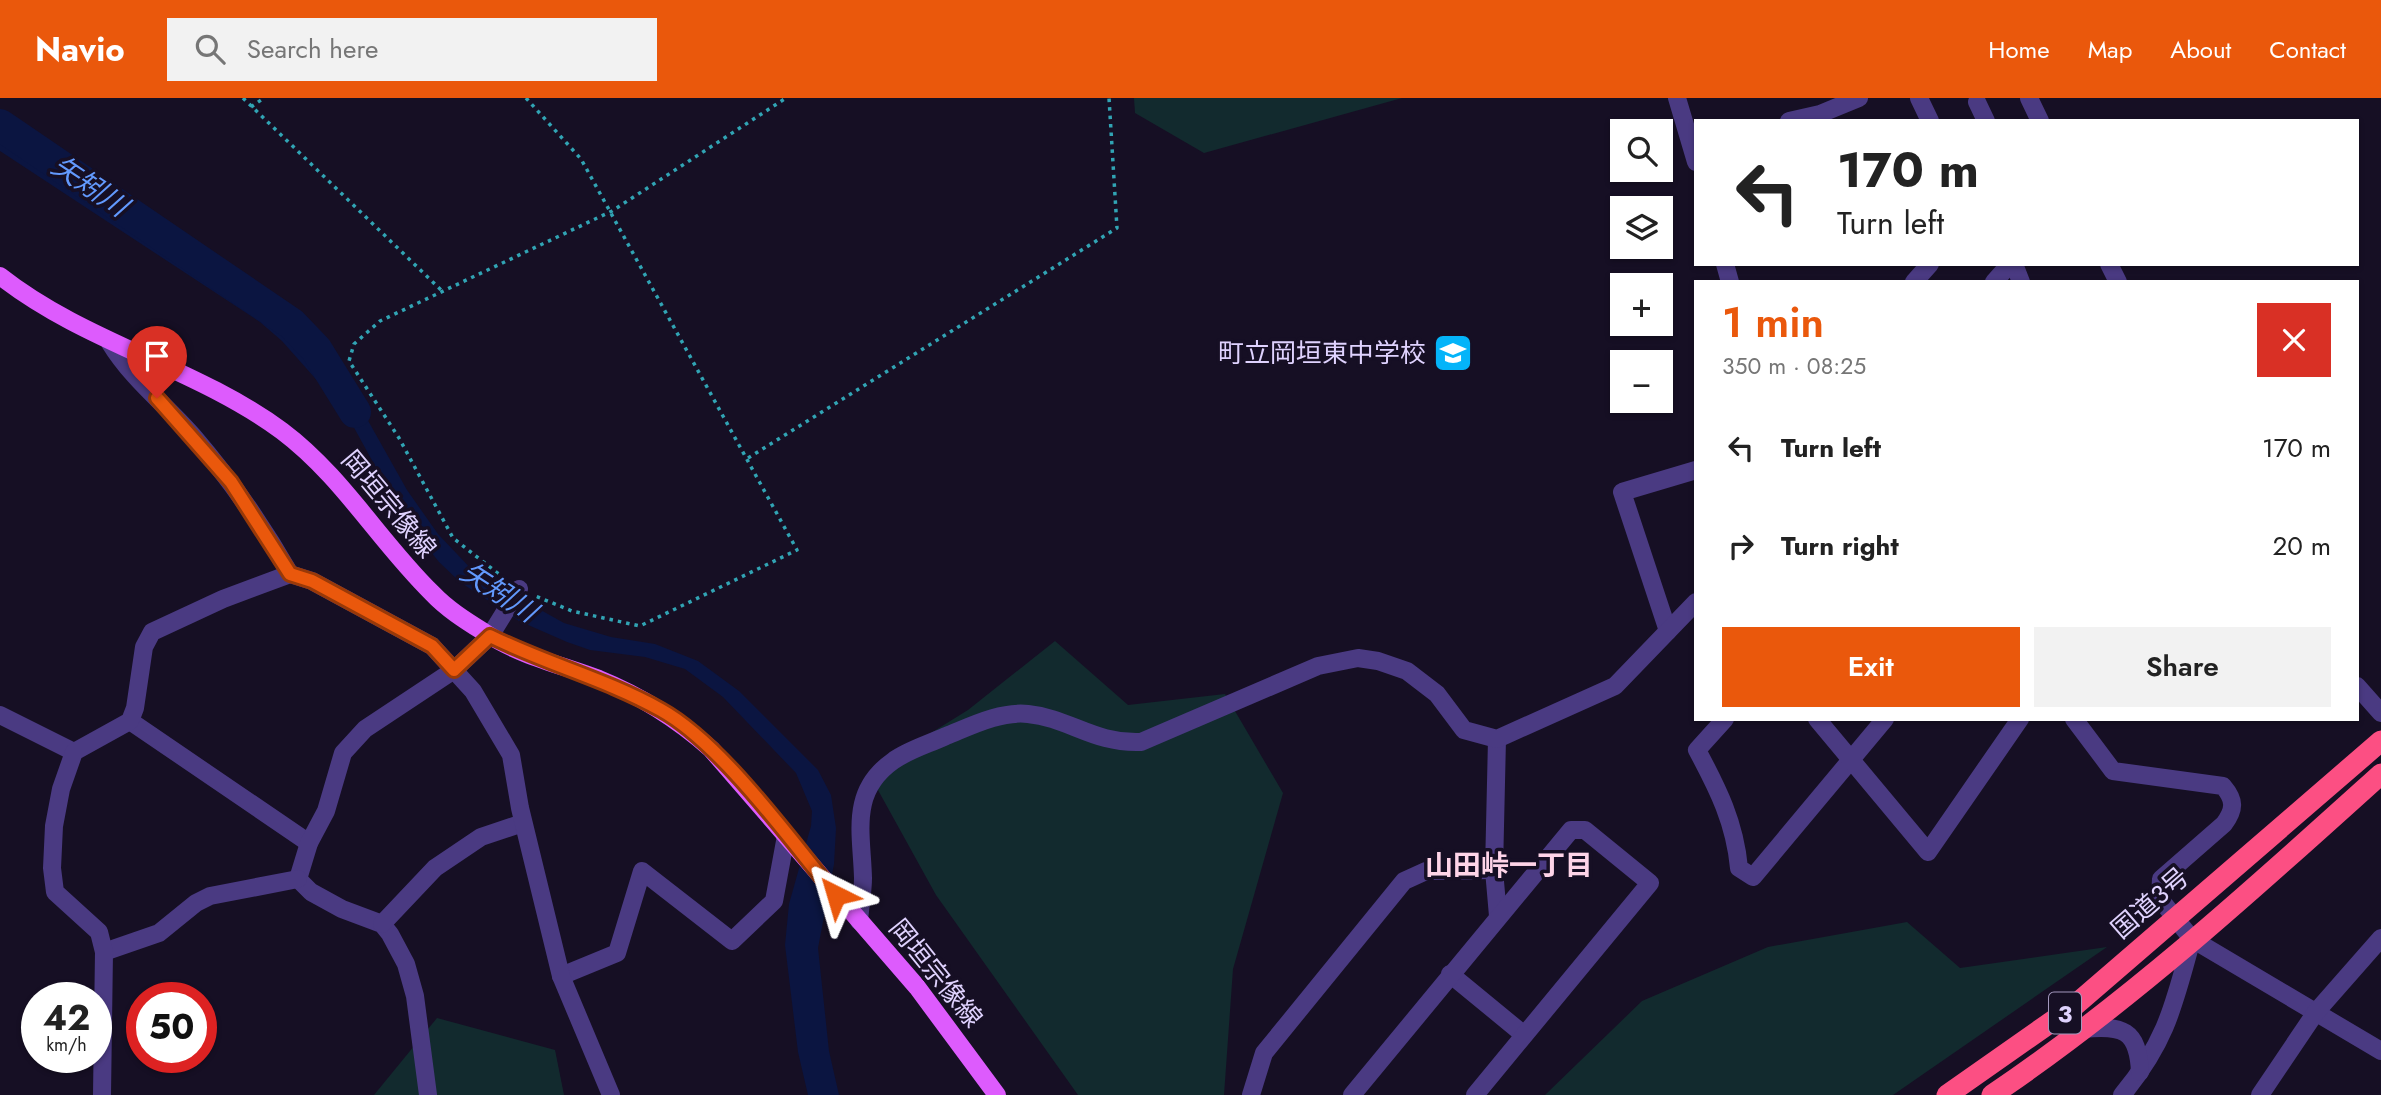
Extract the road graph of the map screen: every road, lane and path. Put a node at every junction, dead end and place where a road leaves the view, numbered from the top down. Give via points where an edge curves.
1 (243, 98) edge
2 (264, 98) edge
3 (526, 98) edge
4 (786, 98) edge
5 (1109, 98) edge
6 (1677, 98) edge
7 (1859, 98) edge
8 (1919, 98) edge
9 (2029, 98) edge
10 (1979, 99) edge
11 (251, 107) junction
12 (1798, 119) edge
13 (1929, 119) edge
14 (1985, 119) edge
15 (2039, 119) edge
16 (1693, 141) edge
17 (612, 211) junction
18 (1928, 266) edge
19 (2010, 266) edge
20 (0, 276) edge
21 (1916, 280) edge
22 (1996, 280) edge
23 (441, 290) junction
24 (110, 343) junction
25 (748, 458) junction
26 (1694, 471) edge
27 (290, 574) junction
28 (519, 589) junction
29 (1694, 604) edge
30 (1668, 631) junction
31 (490, 636) junction
32 (454, 670) junction
33 (2359, 688) edge
34 (2381, 713) edge
35 (0, 715) edge
36 (130, 721) junction
37 (1723, 721) edge
38 (1819, 721) edge
39 (1883, 721) edge
40 (2019, 721) edge
41 (2076, 721) edge
42 (1497, 739) junction
43 (2381, 741) edge
44 (74, 752) junction
45 (1851, 761) junction
46 (2381, 774) edge
47 (523, 823) junction
48 (790, 840) junction
49 (309, 843) junction
50 (1494, 870) junction
51 (298, 879) junction
52 (1498, 916) junction
53 (2175, 919) junction
54 (859, 921) junction
55 (382, 923) junction
56 (2381, 938) edge
57 (2192, 939) junction
58 (104, 952) junction
59 (1450, 974) junction
60 (561, 976) junction
61 (2316, 1012) junction
62 (2083, 1029) junction
63 (1523, 1034) junction
64 (2381, 1051) edge
65 (2140, 1072) junction
66 (102, 1095) edge
67 (428, 1095) edge
68 (611, 1095) edge
69 (996, 1095) edge
70 (1251, 1095) edge
71 (1352, 1095) edge
72 (1475, 1095) edge
73 (1947, 1095) edge
74 (1992, 1095) edge
75 (2122, 1095) edge
76 (2260, 1095) edge

1 - 11 path
2 - 11 path
3 - 17 path via 581,159
4 - 17 path
5 - 25 path via 1117,228
6 - 16 street
7 - 12 street
8 - 13 street
9 - 15 street
10 - 14 street
11 - 23 path
17 - 23 path
17 - 25 path
18 - 21 street
19 - 22 street
20 - 24 main road, 岡垣宗像線
23 - 28 path via 380,321 354,344 349,361 399,438 453,538
24 - 27 street via 121,361 231,482
24 - 31 main road, 岡垣宗像線 via 261,416 307,450 433,595
25 - 28 path via 797,550 640,626 572,611
26 - 30 street via 1622,492
27 - 32 street via 312,581 432,646
27 - 36 street via 152,632 144,647
28 - 31 street
29 - 30 street
30 - 42 street via 1615,686
31 - 32 street
31 - 48 main road, 岡垣宗像線 via 601,680 683,724 711,748
32 - 47 street via 473,691 511,755
32 - 49 street via 353,741 343,753 326,811
33 - 34 street
35 - 44 street
36 - 44 street
36 - 49 street
37 - 45 street via 1697,750 1728,809 1739,868 1753,877
38 - 45 street
39 - 45 street
40 - 45 street via 1928,852
41 - 53 street via 2113,771 2223,786 2232,796 2232,813 2224,824 2161,878 2160,899
42 - 50 street
42 - 54 street via 1464,730 1437,694 1407,671 1358,658 1318,666 1141,742 1118,743 1025,714 998,717 893,761 872,784 859,818 863,879
43 - 53 highway, 国道3号 / 3
44 - 58 street via 54,826 55,892 99,932
46 - 57 highway, 国道3号 / 3
47 - 55 street via 481,837 435,868
47 - 60 street
48 - 54 main road, 岡垣宗像線
48 - 60 street via 774,901 732,941 642,871 617,953
49 - 51 street
50 - 52 street
50 - 70 street via 1426,871 1404,881 1264,1053
51 - 55 street via 342,909
51 - 58 street via 210,896 159,933
52 - 59 street
52 - 63 street via 1570,830 1585,830 1650,883
53 - 57 street
53 - 73 highway, 国道3号 / 3 via 2074,1006
54 - 69 main road, 岡垣宗像線 via 917,988
55 - 67 street via 405,964 415,996
56 - 61 street
57 - 61 street
57 - 62 highway, 国道3号 / 3
57 - 65 street via 2169,1023
58 - 66 street
59 - 63 street
59 - 71 street
60 - 68 street
61 - 64 street
61 - 76 street
62 - 65 street via 2124,1030 2139,1053
62 - 74 highway, 国道3号 / 3
63 - 72 street
65 - 75 street

